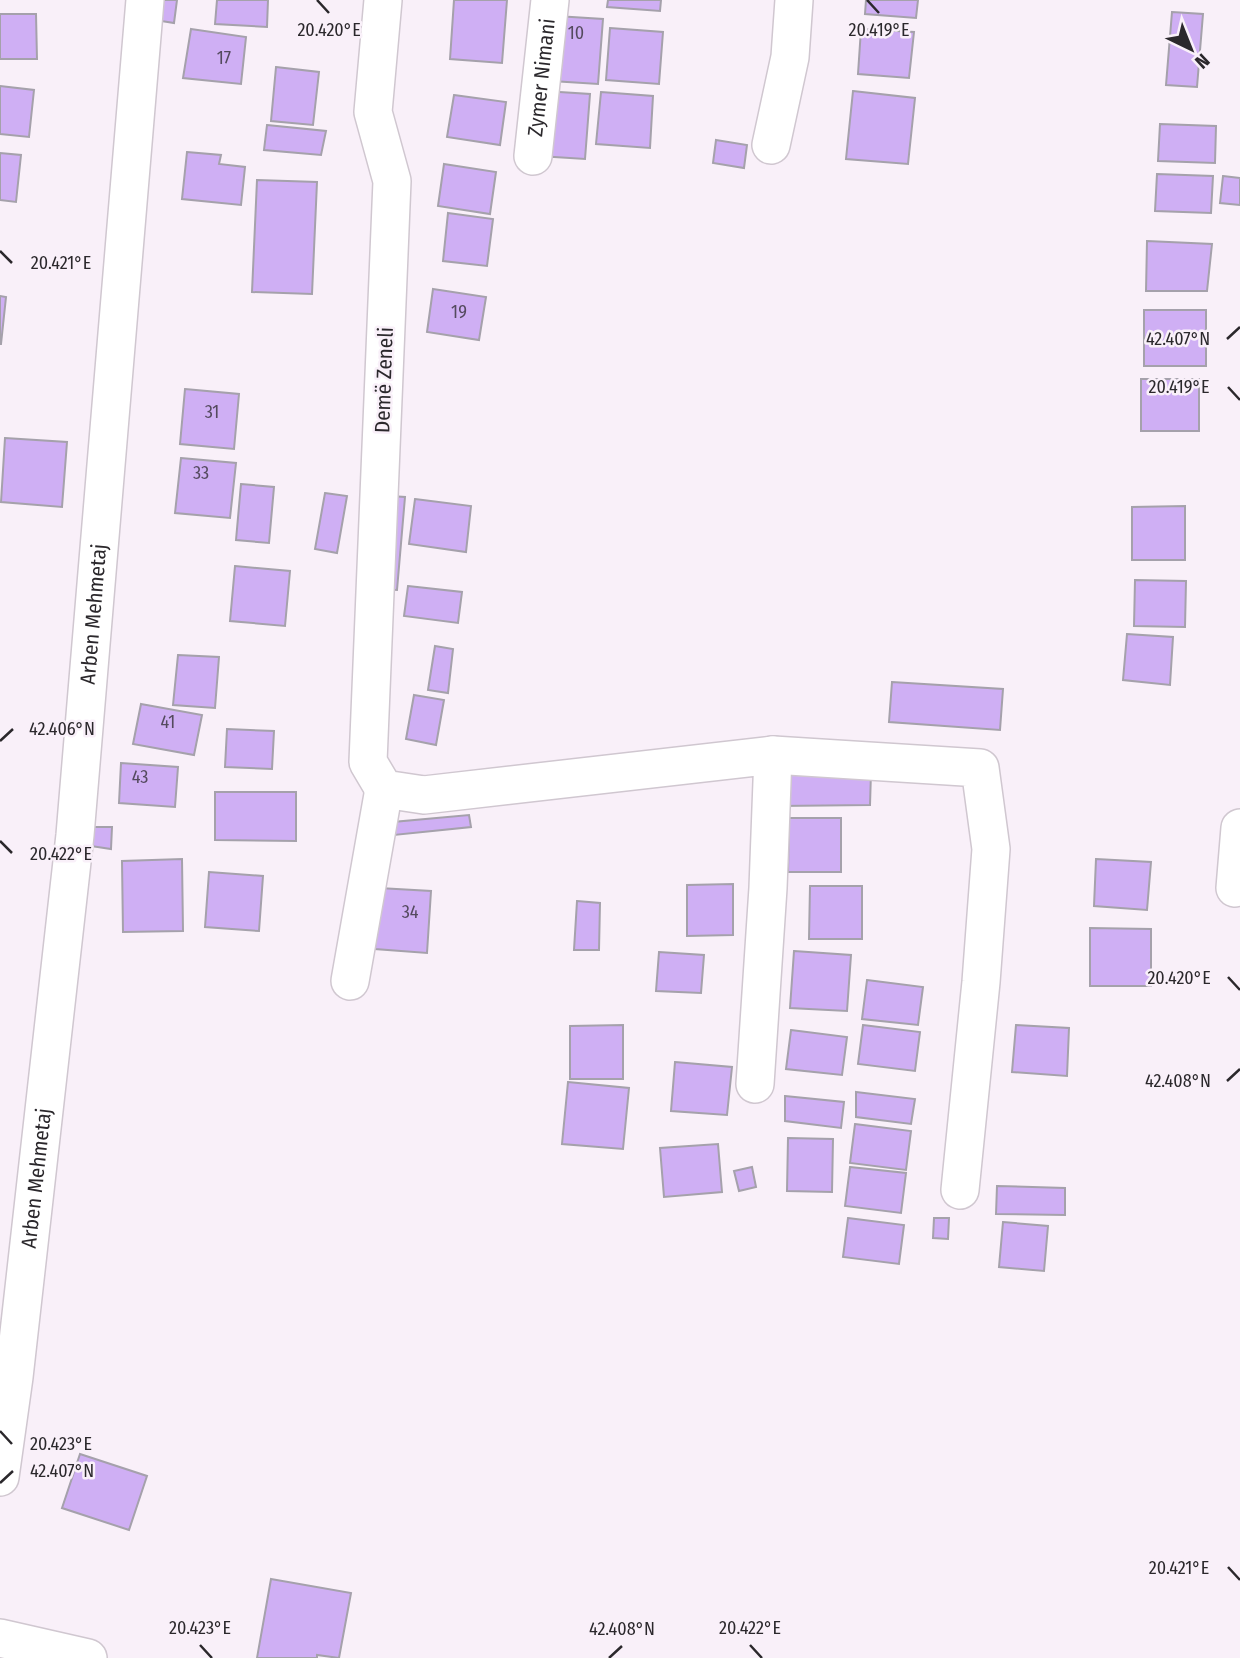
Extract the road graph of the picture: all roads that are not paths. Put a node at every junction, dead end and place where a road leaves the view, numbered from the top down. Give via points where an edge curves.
1 (145, 0) edge
2 (383, 0) edge
3 (550, 0) edge
4 (794, 0) edge
5 (771, 145) dead end
6 (533, 156) dead end
7 (773, 755) junction
8 (376, 776) junction
9 (1240, 828) edge
10 (1235, 888) dead end
11 (350, 981) dead end
12 (755, 1084) dead end
13 (960, 1190) dead end
14 (0, 1477) edge
15 (0, 1637) edge
16 (88, 1658) edge

1 - 14 street, Arben Mehmetaj via 75,835
2 - 8 street, Demë Zeneli via 373,112 392,181
3 - 6 street, Zymer Nimani
4 - 5 street via 790,57
7 - 8 street via 424,795
7 - 12 street
7 - 13 street via 980,768 991,849
8 - 11 street, Demë Zeneli
9 - 10 street
15 - 16 street

